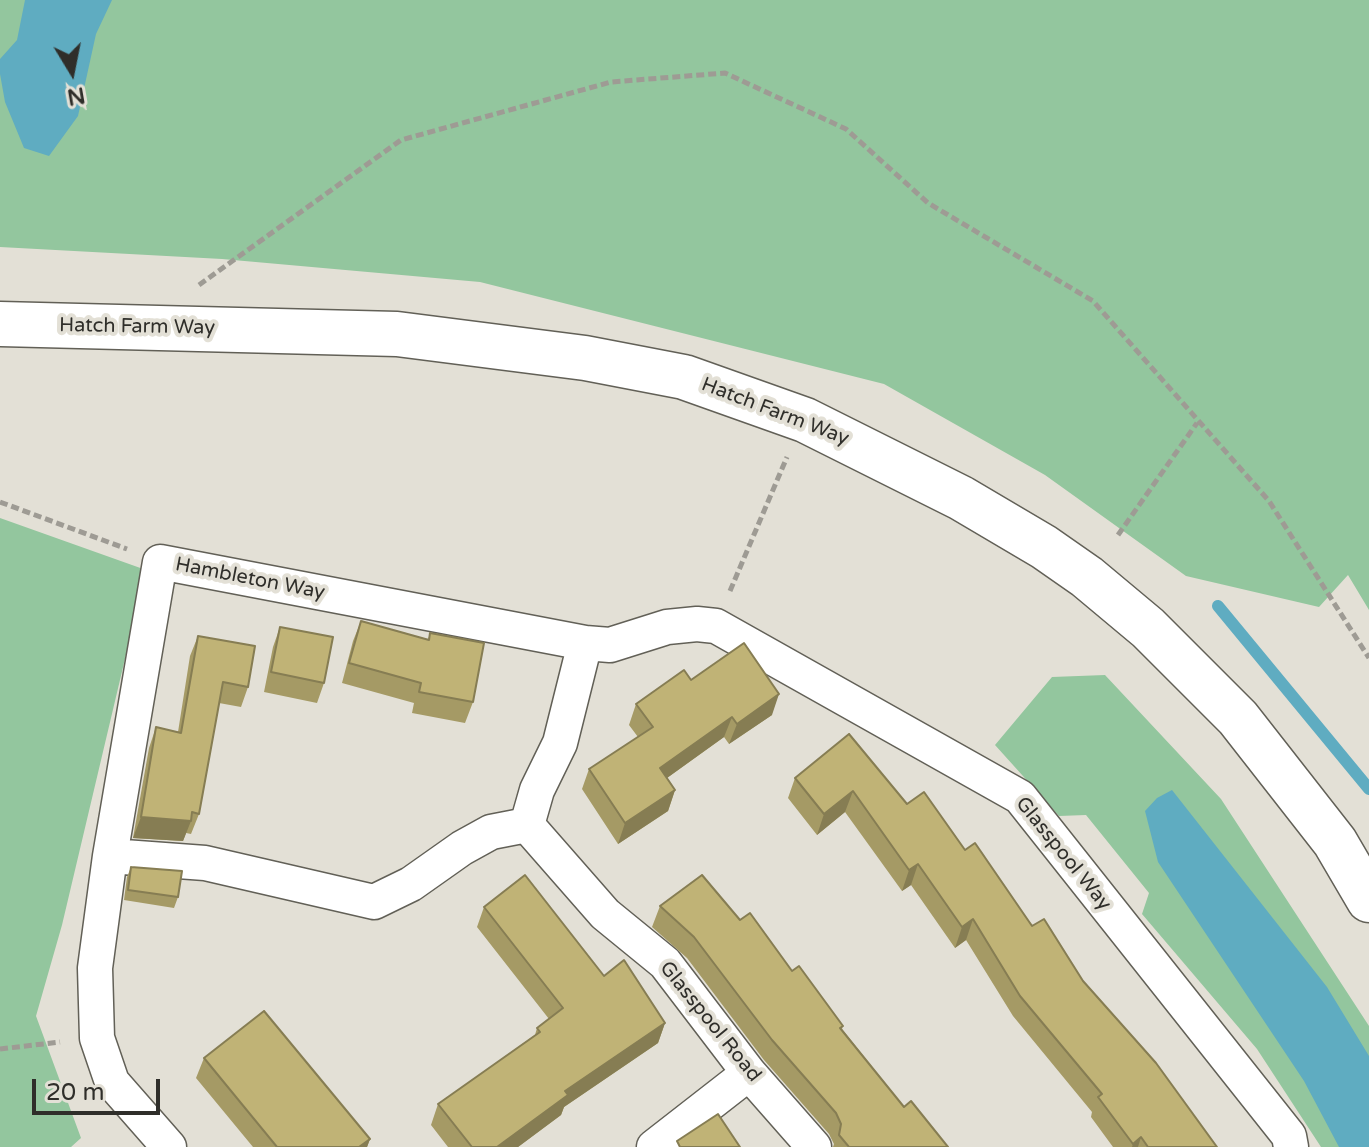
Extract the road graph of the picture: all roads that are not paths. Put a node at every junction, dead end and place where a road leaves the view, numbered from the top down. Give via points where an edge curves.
1 (0, 324) edge
2 (585, 643) junction
3 (527, 825) junction
4 (110, 856) junction
5 (1369, 900) edge
6 (749, 1073) junction
7 (169, 1147) edge
8 (654, 1147) edge
9 (814, 1147) edge
10 (1291, 1147) edge

1 - 5 street, Hatch Farm Way via 397,334 585,358 684,377 805,420 1000,520 1087,577 1136,618 1238,718 1335,842
2 - 3 street via 560,743
2 - 4 street, Hambleton Way via 160,562
2 - 10 street, Glasspool Way via 610,645 667,627 716,626 1020,797 1289,1136
3 - 4 street via 481,837 374,902 205,863
3 - 6 street, Glasspool Road via 605,914 665,963
4 - 7 street, Hambleton Way via 95,968 97,1038 112,1082
6 - 8 street
6 - 9 street, Glasspool Road

